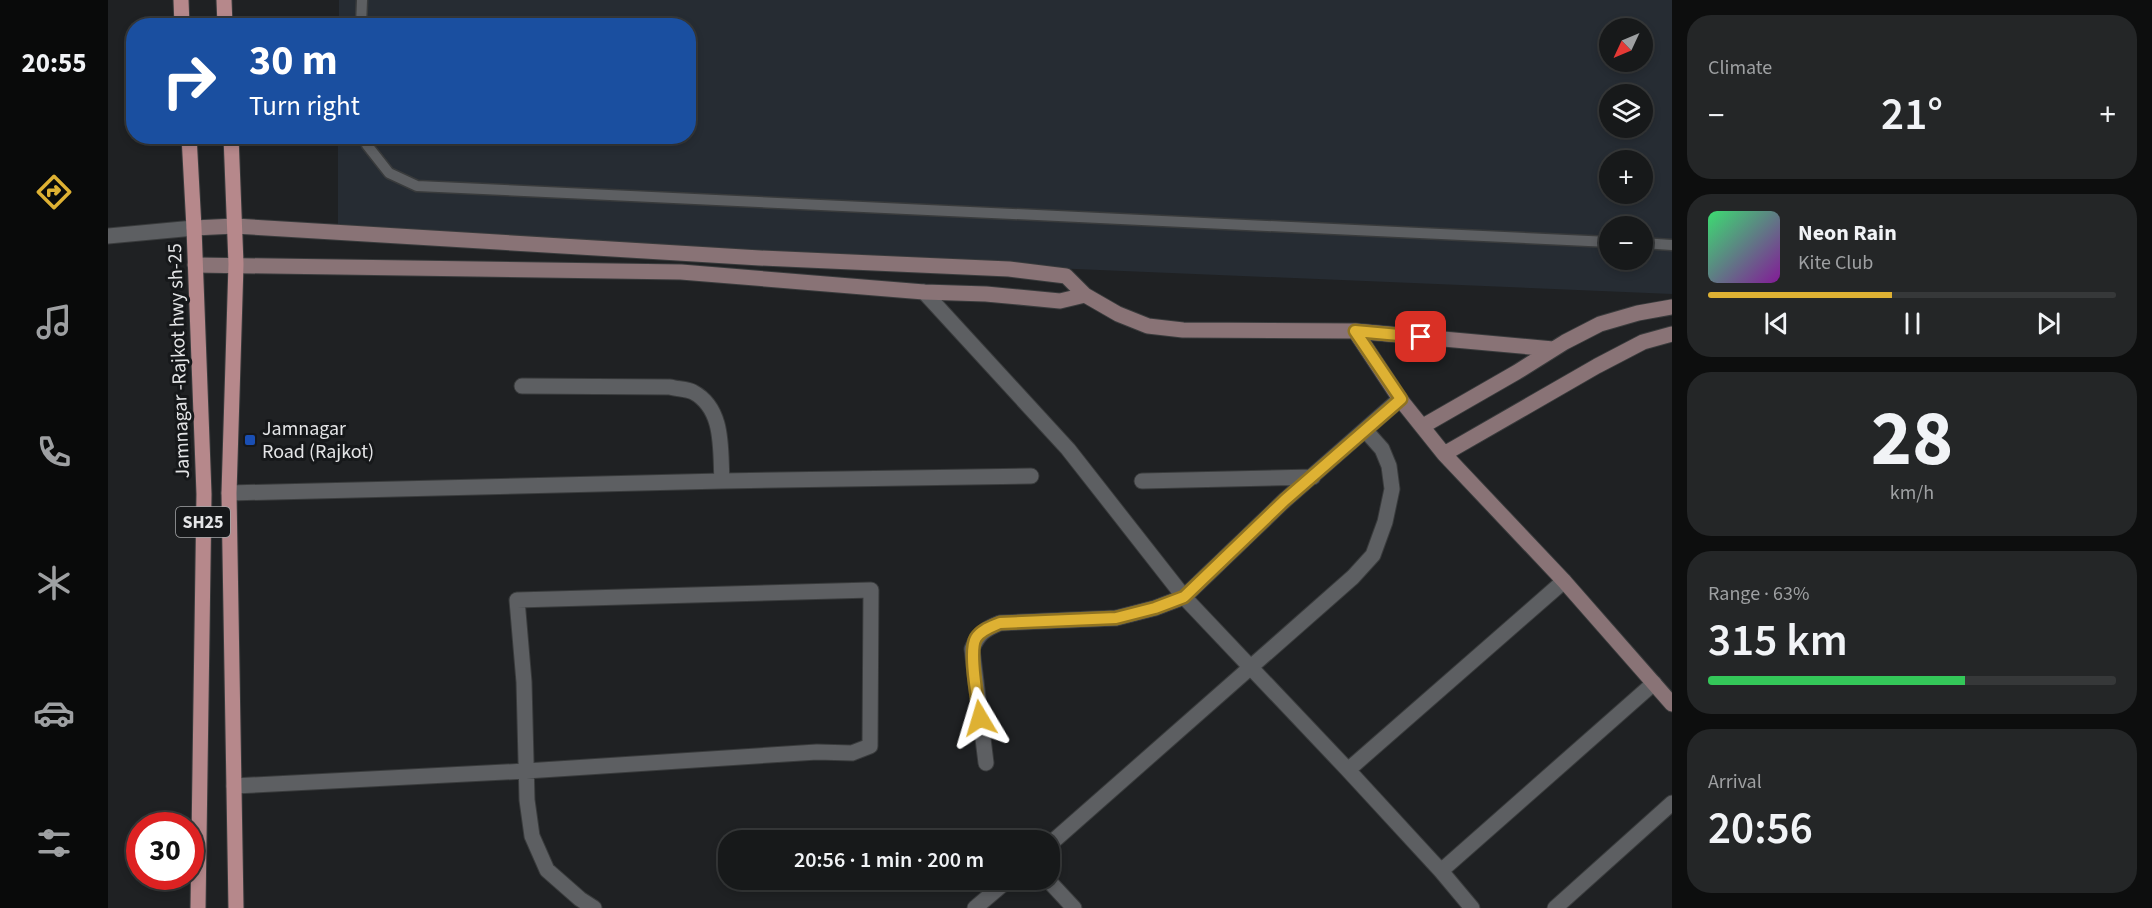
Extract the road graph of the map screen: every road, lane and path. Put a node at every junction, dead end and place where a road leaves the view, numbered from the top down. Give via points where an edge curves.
1 (181, 0) edge
2 (224, 0) edge
3 (362, 0) edge
4 (182, 18) edge
5 (225, 18) edge
6 (361, 18) edge
7 (189, 144) edge
8 (231, 144) edge
9 (367, 144) edge
10 (236, 225) junction
11 (194, 228) junction
12 (108, 236) edge
13 (1599, 241) edge
14 (1653, 244) edge
15 (1672, 245) edge
16 (236, 264) junction
17 (195, 265) junction
18 (924, 292) junction
19 (1085, 295) junction
20 (1672, 308) edge
21 (1355, 331) junction
22 (1672, 334) edge
23 (1553, 350) junction
24 (522, 386) dead end
25 (1401, 399) junction
26 (1423, 426) junction
27 (1366, 431) junction
28 (1444, 454) junction
29 (1031, 476) dead end
30 (1313, 477) junction
31 (722, 481) junction
32 (1142, 481) dead end
33 (229, 493) junction
34 (1564, 581) junction
35 (1184, 597) junction
36 (1252, 667) junction
37 (1653, 682) junction
38 (1672, 704) edge
39 (986, 764) dead end
40 (1348, 770) junction
41 (526, 771) junction
42 (234, 786) junction
43 (1672, 803) edge
44 (1060, 835) edge
45 (1441, 871) junction
46 (996, 890) edge
47 (1057, 890) edge
48 (198, 908) edge
49 (236, 908) edge
50 (594, 908) edge
51 (975, 908) edge
52 (1074, 908) edge
53 (1472, 908) edge
54 (1555, 908) edge

1 - 4 main road
2 - 5 main road
3 - 6 lane
7 - 11 main road, Jamnagar -Rajkot hwy sh-25 / SH25
8 - 10 main road, SH25
9 - 13 lane via 389,173 417,186
10 - 11 main road
10 - 16 main road, SH25
10 - 19 main road via 760,258 1009,268 1066,276
11 - 12 street
11 - 17 main road, Jamnagar -Rajkot hwy sh-25 / SH25
14 - 15 lane
16 - 17 main road
16 - 18 main road via 681,272
16 - 33 main road, SH25
17 - 48 main road, Jamnagar -Rajkot hwy sh-25 / SH25 via 204,495
18 - 19 main road via 1060,301
18 - 35 street via 1068,449
19 - 21 main road via 1148,326 1183,330
20 - 23 main road via 1600,324
21 - 23 main road
21 - 25 main road
22 - 28 main road via 1643,342 1597,366
23 - 26 main road
24 - 31 street via 670,387 693,392 712,409 719,427
25 - 26 main road
25 - 27 street
26 - 28 main road
27 - 30 street
27 - 36 street via 1382,449 1392,489 1373,555
28 - 34 main road
29 - 31 street
30 - 32 street
30 - 35 street
31 - 33 street
33 - 42 main road, SH25
34 - 37 main road
34 - 40 street
35 - 36 street
35 - 39 street via 1116,618 1000,623 986,628 976,637 972,649
36 - 40 street
36 - 44 street
37 - 38 main road
37 - 45 street
40 - 45 street
41 - 41 street via 852,753 870,746 871,590 517,600
41 - 42 street
41 - 50 street via 532,836 547,870
42 - 49 main road, SH25
43 - 54 street
45 - 53 street
46 - 51 street
47 - 52 street

